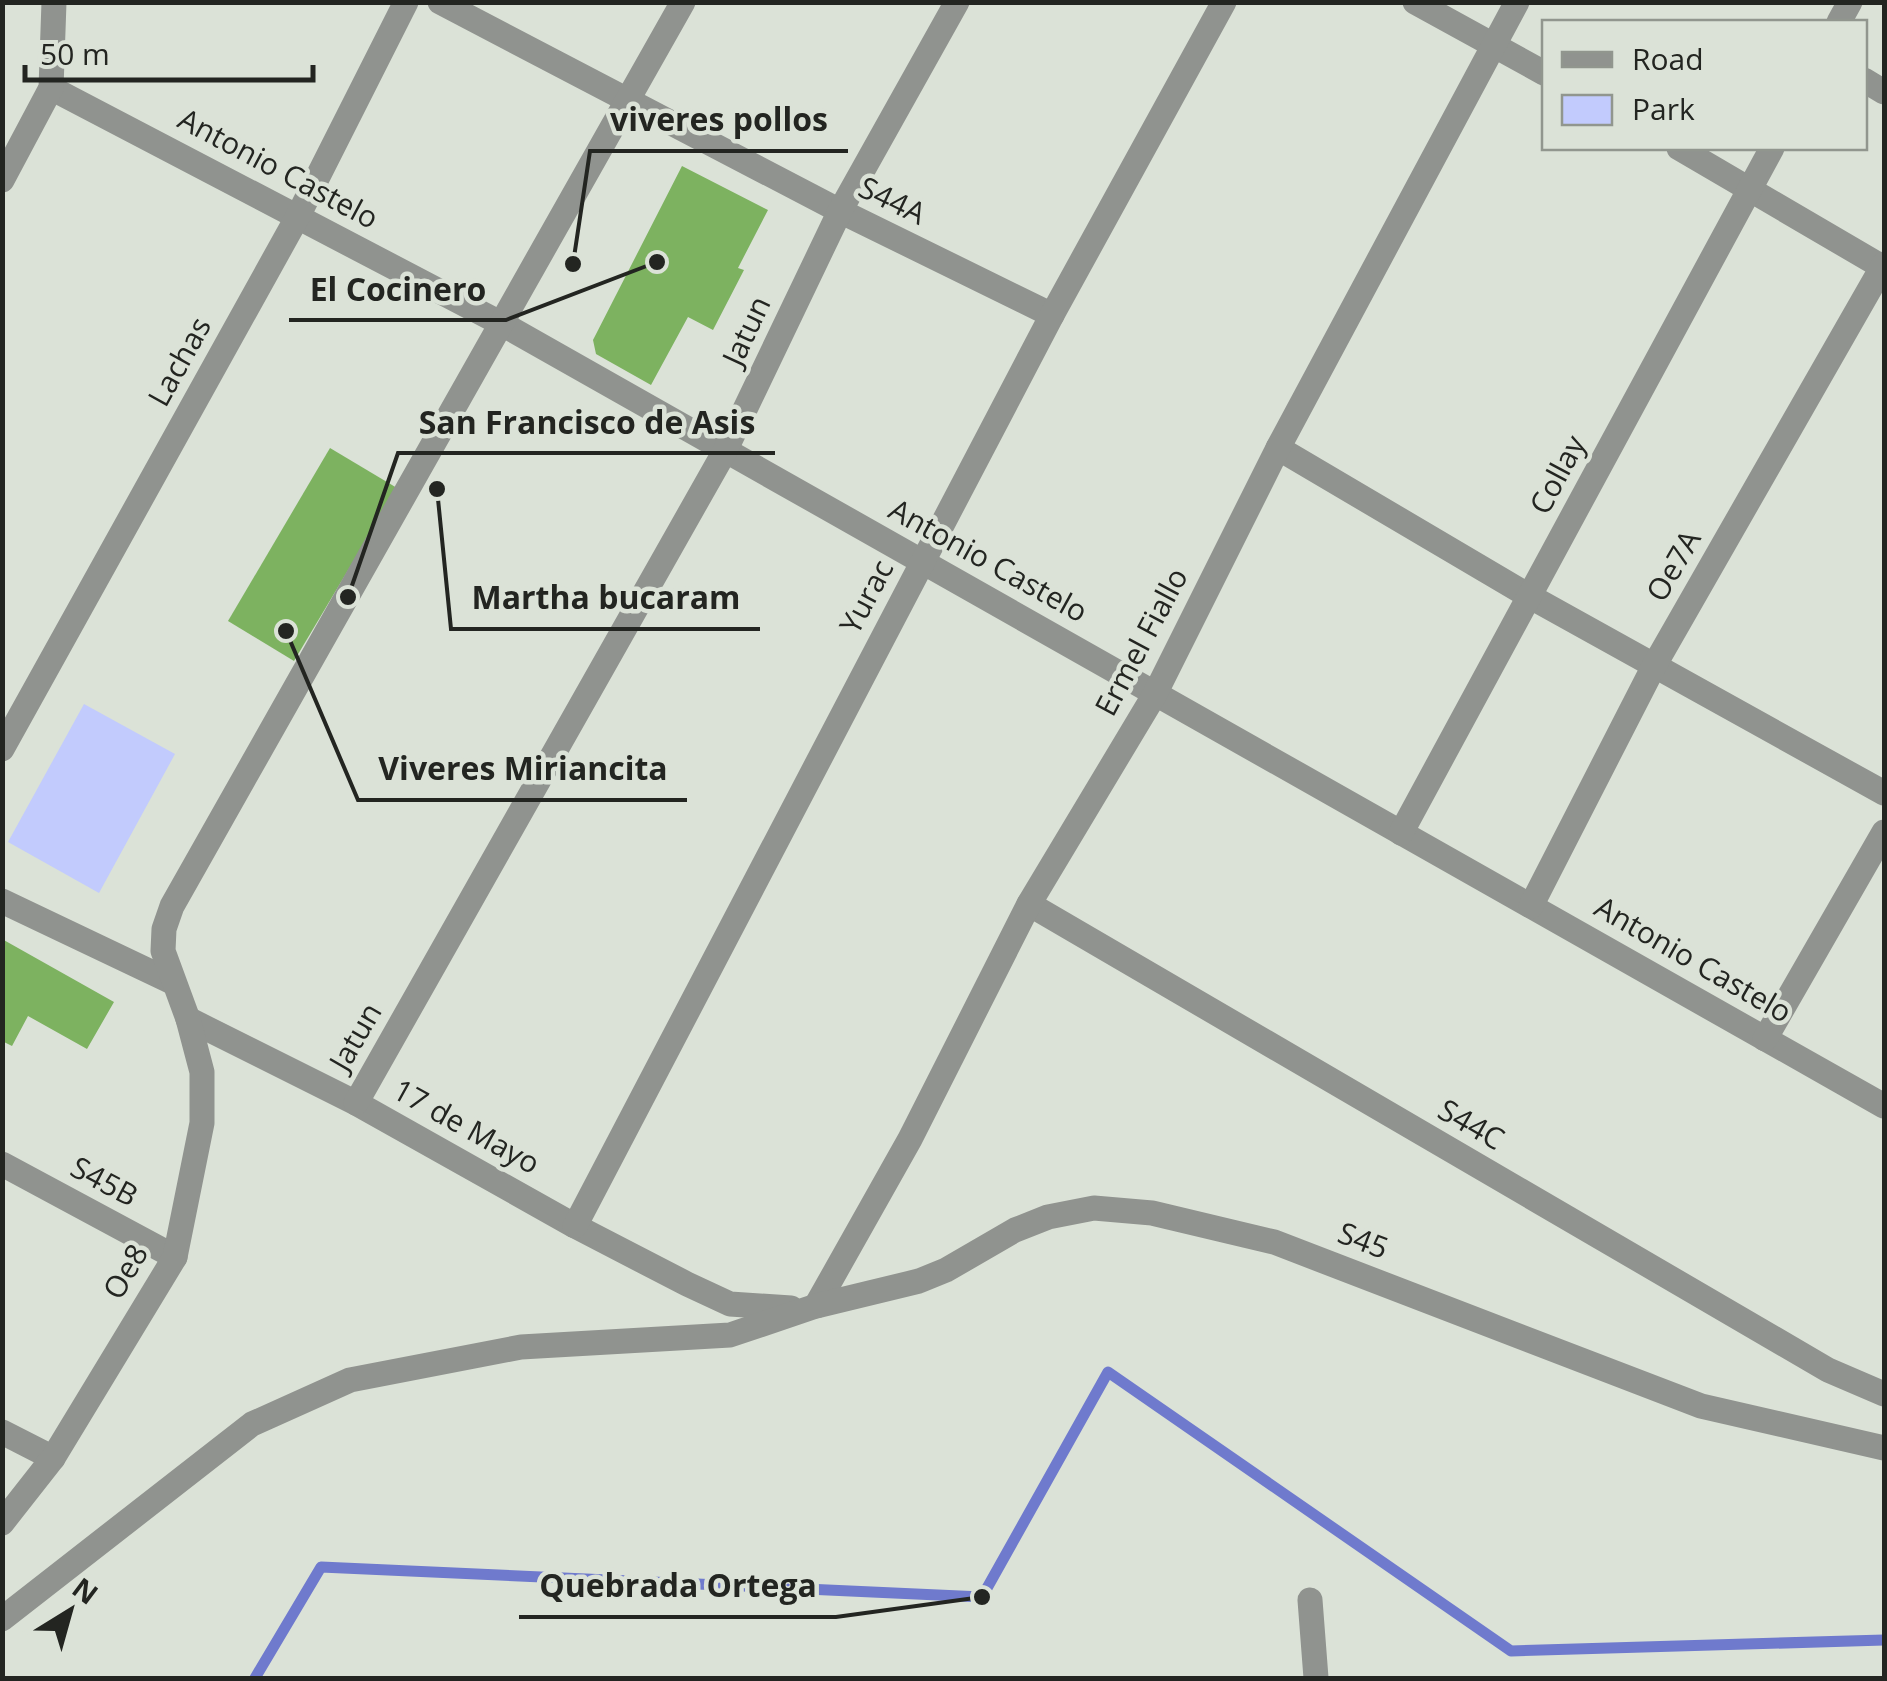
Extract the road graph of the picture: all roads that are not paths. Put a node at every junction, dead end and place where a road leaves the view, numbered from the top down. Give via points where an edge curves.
1 (54, 2) edge
2 (406, 2) edge
3 (440, 2) edge
4 (684, 2) edge
5 (957, 2) edge
6 (1224, 2) edge
7 (1415, 2) edge
8 (1517, 2) edge
9 (1492, 44) junction
10 (1542, 72) edge
11 (51, 88) junction
12 (628, 103) junction
13 (1683, 150) edge
14 (1771, 150) edge
15 (2, 180) edge
16 (1750, 187) junction
17 (840, 211) junction
18 (298, 216) junction
19 (1884, 266) edge
20 (1052, 315) junction
21 (504, 325) junction
22 (1278, 448) junction
23 (726, 451) junction
24 (922, 562) junction
25 (1529, 596) junction
26 (1654, 666) junction
27 (1155, 694) junction
28 (2, 749) edge
29 (1884, 793) edge
30 (1884, 832) edge
31 (1401, 833) junction
32 (2, 901) edge
33 (1029, 904) junction
34 (1531, 906) junction
35 (172, 982) junction
36 (188, 1019) junction
37 (1765, 1039) junction
38 (356, 1103) junction
39 (1884, 1106) edge
40 (2, 1164) edge
41 (575, 1226) junction
42 (175, 1257) junction
43 (816, 1306) junction
44 (1884, 1394) edge
45 (2, 1432) edge
46 (1884, 1448) edge
47 (54, 1458) junction
48 (2, 1523) edge
49 (1310, 1600) dead end
50 (2, 1620) edge
51 (1316, 1678) edge

1 - 11 street
2 - 18 street, Lachas
3 - 12 street, S44A
4 - 12 street
5 - 17 street, Jatun
6 - 20 street, Yurac
7 - 9 street
8 - 9 street, Ermel Fiallo
9 - 10 street
9 - 22 street, Ermel Fiallo
11 - 15 street
11 - 18 street, Antonio Castelo
12 - 17 street, S44A
12 - 21 street
13 - 16 street
14 - 16 street, Collay
16 - 19 street
16 - 25 street, Collay
17 - 20 street, S44A
17 - 23 street, Jatun
18 - 21 street, Antonio Castelo
18 - 28 street, Lachas
19 - 26 street, Oe7A
20 - 24 street, Yurac
21 - 23 street, Antonio Castelo
21 - 35 street via 172,906 163,951
22 - 25 street
22 - 27 street, Ermel Fiallo
23 - 24 street, Antonio Castelo
23 - 38 street, Jatun
24 - 27 street, Antonio Castelo
24 - 41 street, Yurac
25 - 26 street
25 - 31 street, Collay
26 - 29 street
26 - 34 street, Oe7A
27 - 31 street, Antonio Castelo
27 - 33 street, Ermel Fiallo
30 - 37 street
31 - 34 street, Antonio Castelo
32 - 35 street
33 - 43 street, Ermel Fiallo
33 - 44 street, S44C via 1828,1370
34 - 37 street, Antonio Castelo
35 - 36 street
36 - 38 street, 17 de Mayo
36 - 42 street, Oe8 via 202,1072 202,1123
37 - 39 street, Antonio Castelo
38 - 41 street, 17 de Mayo
40 - 42 street, S45B
41 - 43 street, 17 de Mayo via 730,1304
42 - 47 street, Oe8
43 - 46 street, S45 via 920,1281 1048,1217 1094,1208 1152,1213 1274,1242 1700,1406
43 - 50 street via 730,1335 521,1346 350,1380 252,1424
45 - 47 street
47 - 48 street, Oe8
49 - 51 street

